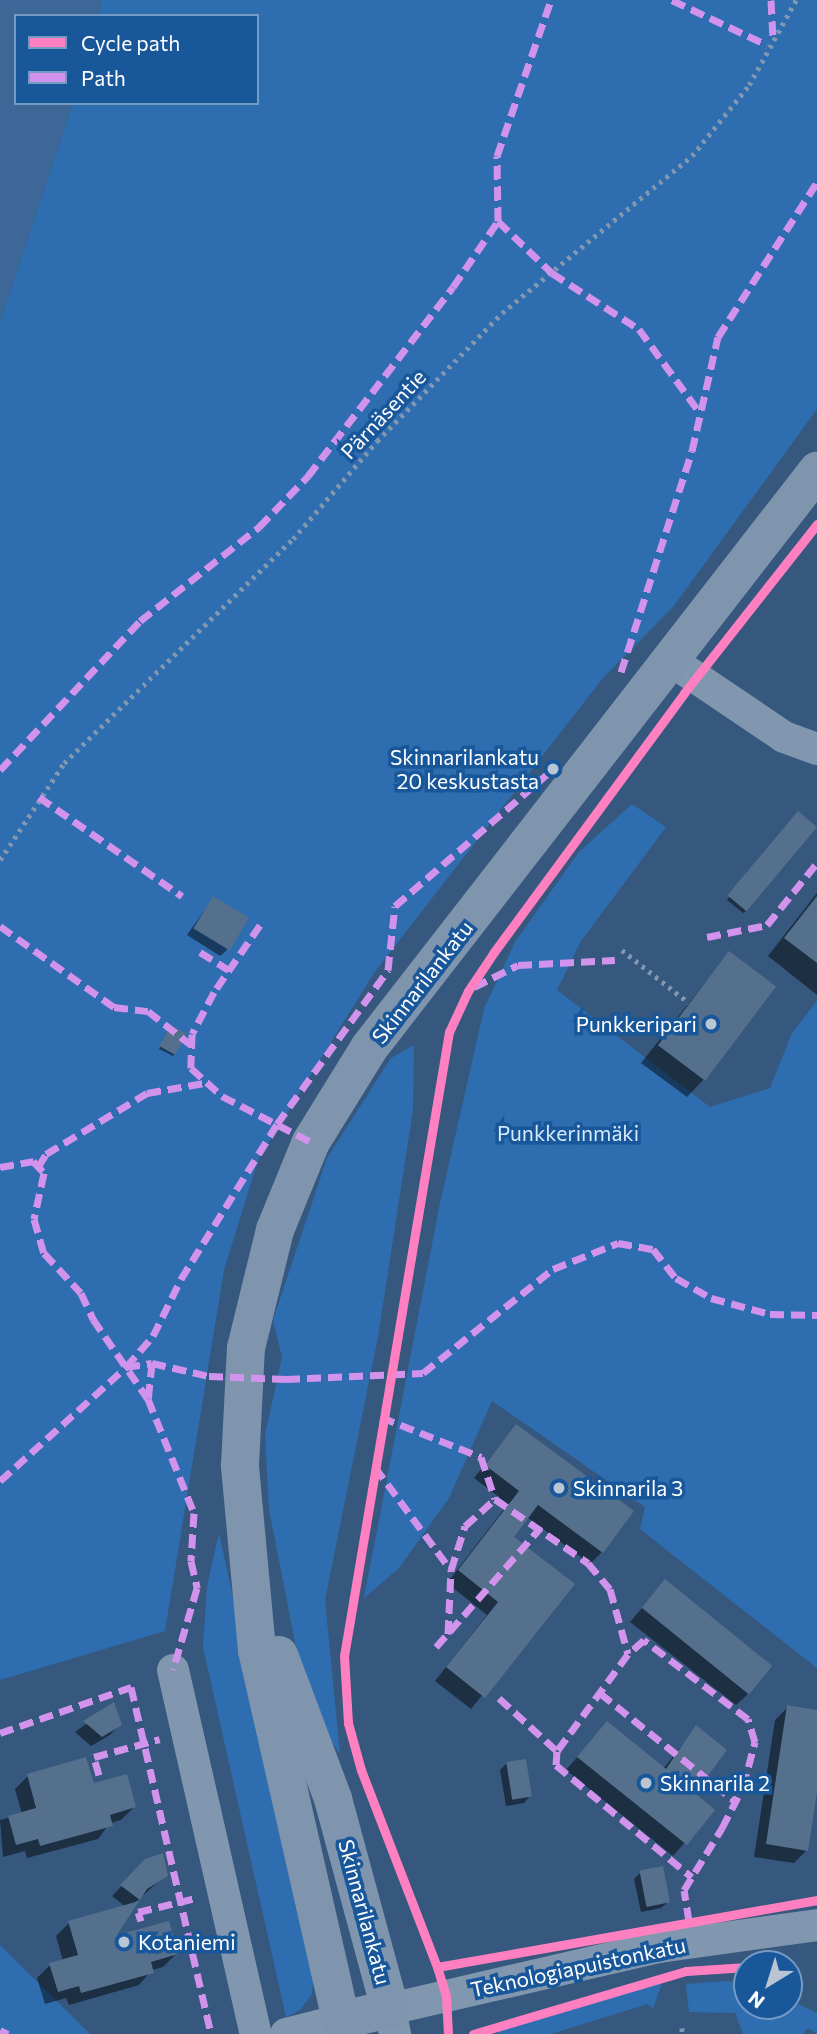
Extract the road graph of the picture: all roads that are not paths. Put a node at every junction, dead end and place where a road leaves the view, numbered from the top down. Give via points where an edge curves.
1 (817, 471) edge
2 (673, 662) junction
3 (817, 749) edge
4 (251, 1582) junction
5 (173, 1670) dead end
6 (270, 1706) junction
7 (817, 1925) edge
8 (393, 2022) edge
9 (343, 2027) edge
10 (256, 2034) edge
11 (286, 2034) edge

1 - 2 main road, Skinnarilankatu
2 - 3 street via 785,737
2 - 4 main road, Skinnarilankatu via 369,1048 312,1143 275,1230 246,1348 240,1465
4 - 6 main road, Skinnarilankatu via 257,1650
4 - 8 main road, Skinnarilankatu via 332,1799 367,1912
5 - 10 street
6 - 8 main road, Skinnarilankatu via 290,1751 339,1946
6 - 9 main road, Skinnarilankatu
7 - 8 street, Teknologiapuistonkatu via 659,1947
8 - 9 main road, Teknologiapuistonkatu
9 - 11 street

